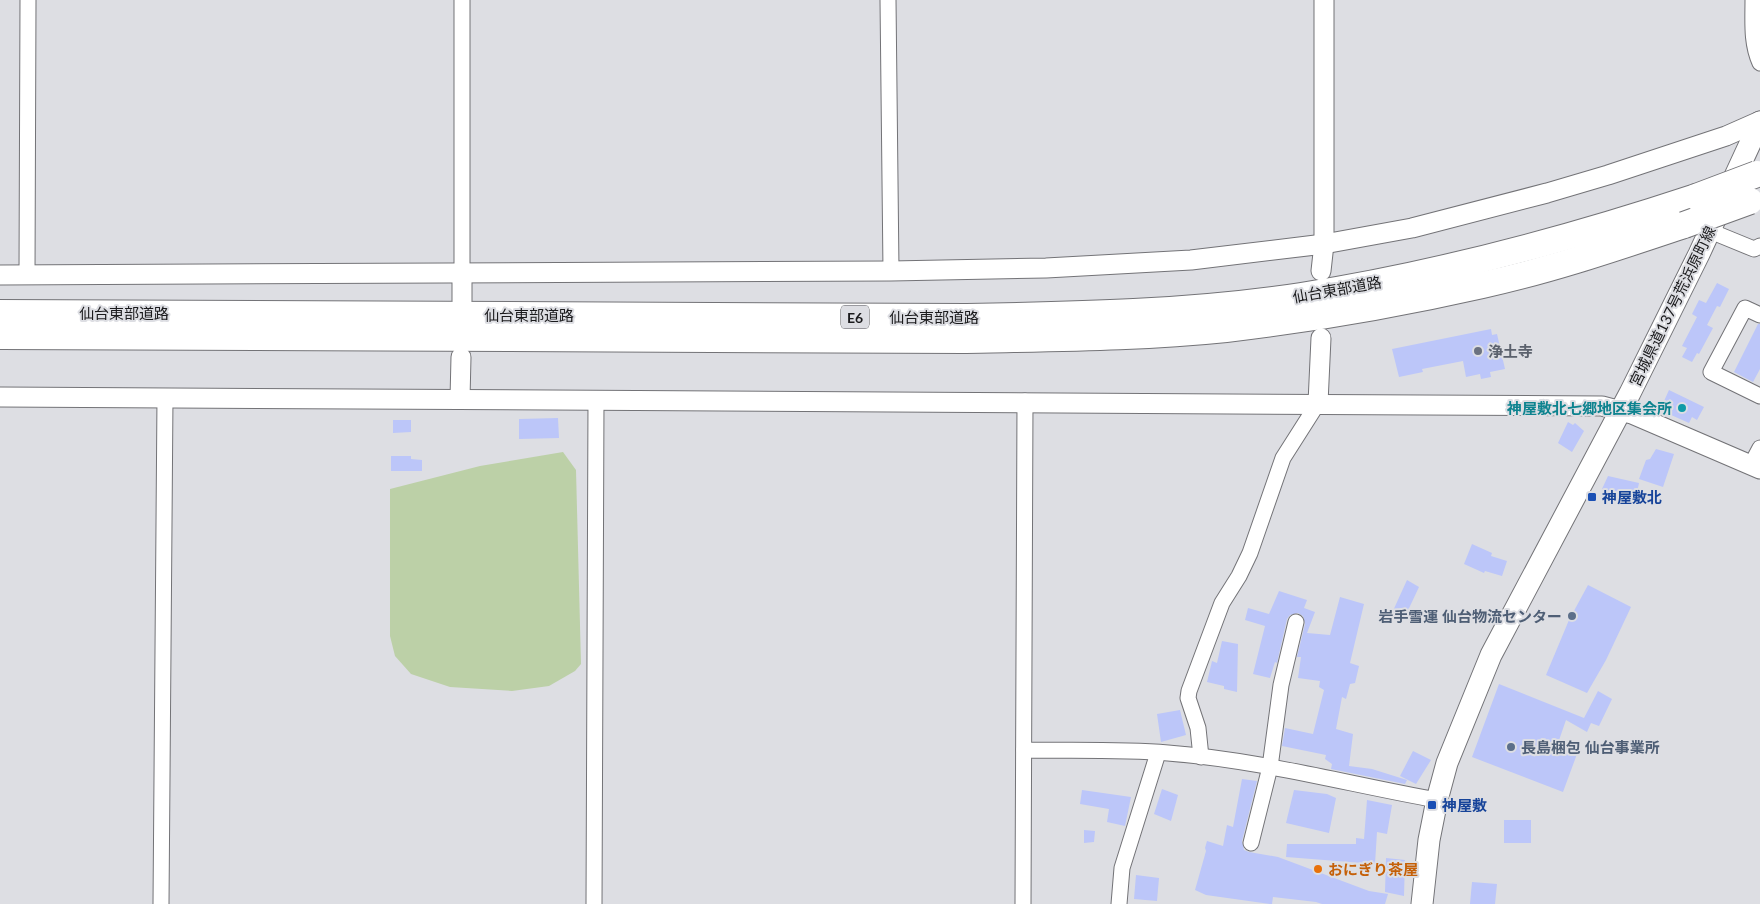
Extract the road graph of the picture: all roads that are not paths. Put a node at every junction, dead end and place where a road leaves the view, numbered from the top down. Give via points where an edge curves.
1 (28, 0) edge
2 (462, 0) edge
3 (888, 0) edge
4 (1324, 0) edge
5 (1753, 0) edge
6 (1760, 64) edge
7 (1760, 121) edge
8 (1757, 186) edge
9 (1710, 231) junction
10 (1324, 244) junction
11 (1760, 246) edge
12 (1321, 271) dead end
13 (891, 272) junction
14 (28, 274) junction
15 (462, 274) junction
16 (0, 275) edge
17 (462, 301) dead end
18 (0, 313) edge
19 (1760, 315) edge
20 (0, 336) edge
21 (1321, 338) dead end
22 (461, 357) dead end
23 (1760, 396) edge
24 (0, 397) edge
25 (164, 397) junction
26 (460, 399) junction
27 (596, 400) junction
28 (1025, 401) junction
29 (1318, 403) junction
30 (1620, 410) junction
31 (1760, 448) edge
32 (1756, 467) edge
33 (1296, 622) dead end
34 (1024, 750) junction
35 (1158, 753) junction
36 (1202, 757) junction
37 (1270, 767) junction
38 (1437, 800) junction
39 (1251, 842) dead end
40 (161, 904) edge
41 (594, 904) edge
42 (1023, 904) edge
43 (1119, 904) edge
44 (1422, 904) edge

1 - 14 street
2 - 15 street
3 - 13 street
4 - 10 street
5 - 6 street via 1753,36
7 - 9 main road, 宮城県道137号荒浜原町線
7 - 10 street via 1726,136 1547,193 1412,228
8 - 18 highway, 仙台東部道路 / E6, bridge via 1696,197 1568,237 1383,282 1179,310 966,317
8 - 20 highway, 仙台東部道路 / E6, bridge via 1684,225 1574,261 1483,285 1304,318 1181,333 966,340
9 - 11 street via 1754,249
9 - 30 main road, 宮城県道137号荒浜原町線
10 - 12 street
10 - 13 street via 1181,261
13 - 15 street
14 - 15 street
14 - 16 street
15 - 17 street
19 - 23 street via 1745,308 1711,372
21 - 29 street
22 - 26 street
24 - 25 street
25 - 26 street
25 - 40 street
26 - 27 street
27 - 28 street
27 - 41 street
28 - 29 street
28 - 34 street
29 - 30 street via 1602,406
29 - 36 street via 1283,458 1250,553 1222,603 1188,691
30 - 32 street
30 - 38 main road, 宮城県道137号荒浜原町線 via 1490,655 1447,764
31 - 32 street
33 - 37 street via 1281,684
34 - 35 street
34 - 42 street
35 - 36 street
35 - 43 street via 1122,868
36 - 37 street
37 - 38 street
37 - 39 street
38 - 44 main road, 宮城県道137号荒浜原町線

